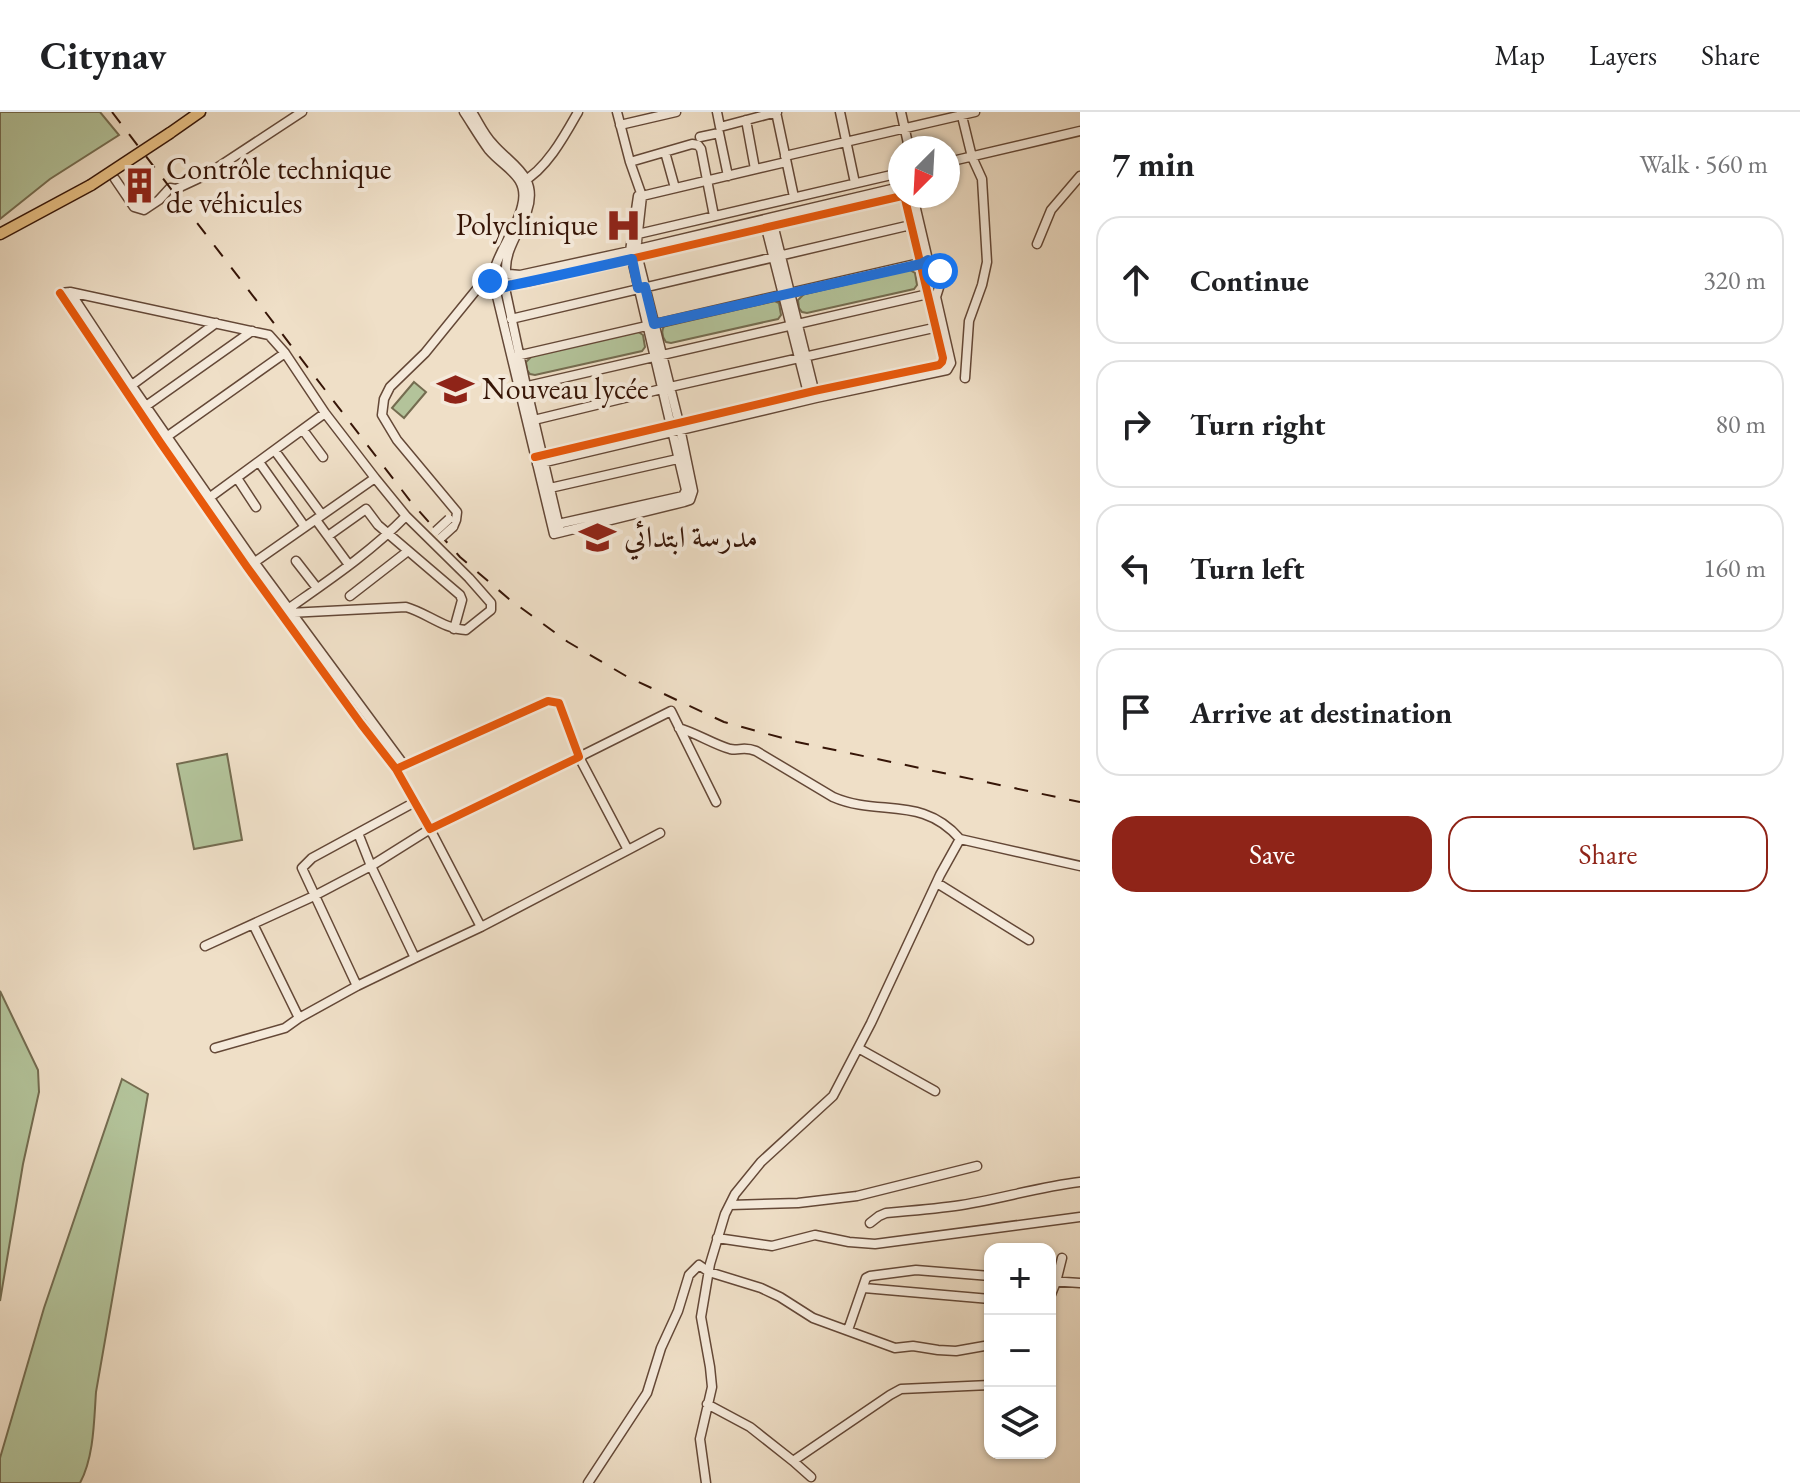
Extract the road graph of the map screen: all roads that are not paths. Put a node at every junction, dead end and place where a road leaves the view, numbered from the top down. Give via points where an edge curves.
1 (200, 112) edge
2 (302, 112) edge
3 (464, 112) edge
4 (472, 112) edge
5 (578, 112) edge
6 (617, 112) edge
7 (676, 112) edge
8 (718, 112) edge
9 (777, 112) edge
10 (840, 112) edge
11 (901, 112) edge
12 (975, 112) edge
13 (962, 114) edge
14 (746, 120) junction
15 (620, 125) junction
16 (905, 127) junction
17 (1080, 131) edge
18 (907, 136) edge
19 (700, 137) dead end
20 (846, 141) junction
21 (665, 152) junction
22 (972, 157) junction
23 (785, 159) junction
24 (960, 160) edge
25 (630, 162) junction
26 (755, 169) junction
27 (728, 176) junction
28 (888, 176) edge
29 (1080, 176) edge
30 (115, 179) dead end
31 (707, 181) junction
32 (524, 182) junction
33 (855, 183) junction
34 (675, 188) junction
35 (888, 190) edge
36 (640, 192) junction
37 (794, 197) junction
38 (914, 208) edge
39 (714, 216) junction
40 (769, 222) junction
41 (915, 224) junction
42 (0, 234) edge
43 (638, 234) junction
44 (1037, 244) dead end
45 (634, 254) junction
46 (777, 256) junction
47 (924, 262) junction
48 (494, 271) junction
49 (508, 272) junction
50 (500, 286) junction
51 (642, 287) junction
52 (787, 294) junction
53 (932, 296) junction
54 (511, 319) junction
55 (216, 323) junction
56 (651, 324) junction
57 (794, 324) junction
58 (939, 327) junction
59 (252, 331) junction
60 (285, 353) junction
61 (515, 356) junction
62 (658, 357) junction
63 (802, 358) junction
64 (114, 365) junction
65 (965, 378) dead end
66 (132, 385) junction
67 (522, 387) junction
68 (666, 388) junction
69 (812, 396) junction
70 (146, 406) junction
71 (325, 413) junction
72 (534, 420) junction
73 (675, 428) junction
74 (303, 430) junction
75 (164, 439) junction
76 (275, 451) junction
77 (323, 457) dead end
78 (682, 458) junction
79 (539, 459) junction
80 (259, 462) junction
81 (237, 478) junction
82 (375, 478) junction
83 (550, 488) junction
84 (209, 498) junction
85 (256, 507) dead end
86 (406, 516) junction
87 (319, 517) junction
88 (305, 527) junction
89 (560, 528) junction
90 (389, 533) junction
91 (328, 536) junction
92 (435, 538) junction
93 (408, 551) junction
94 (296, 561) dead end
95 (251, 565) junction
96 (349, 565) junction
97 (317, 588) junction
98 (350, 596) dead end
99 (287, 612) junction
100 (454, 629) junction
101 (679, 728) junction
102 (579, 757) junction
103 (400, 767) junction
104 (415, 802) junction
105 (716, 802) dead end
106 (430, 829) junction
107 (358, 833) junction
108 (660, 833) dead end
109 (960, 839) junction
110 (628, 850) junction
111 (371, 866) junction
112 (1080, 866) edge
113 (937, 883) junction
114 (314, 896) junction
115 (253, 924) junction
116 (481, 927) junction
117 (1029, 940) dead end
118 (205, 946) dead end
119 (415, 958) junction
120 (357, 986) junction
121 (299, 1018) junction
122 (215, 1048) dead end
123 (858, 1048) junction
124 (935, 1091) dead end
125 (977, 1166) dead end
126 (1080, 1182) edge
127 (730, 1205) junction
128 (1080, 1217) edge
129 (870, 1223) dead end
130 (717, 1238) junction
131 (1062, 1258) dead end
132 (709, 1272) junction
133 (1056, 1274) edge
134 (984, 1276) edge
135 (1056, 1282) edge
136 (1080, 1283) edge
137 (864, 1288) junction
138 (984, 1298) edge
139 (848, 1330) junction
140 (984, 1346) edge
141 (984, 1385) edge
142 (707, 1404) junction
143 (793, 1461) junction
144 (811, 1477) dead end
145 (588, 1483) edge
146 (706, 1483) edge

1 - 42 main road, bridge via 91,185
2 - 30 street via 206,175 170,188 144,210 134,207
3 - 32 street via 490,151
4 - 32 street
5 - 32 street via 545,163
6 - 15 street
7 - 15 street
8 - 14 street via 720,127
9 - 14 street
9 - 23 street
10 - 20 street
11 - 16 street
12 - 13 street
13 - 16 street
13 - 22 street
14 - 26 street
15 - 25 street
16 - 18 street
16 - 20 street
17 - 22 street
19 - 27 street via 719,133
20 - 23 street
20 - 33 street
21 - 25 street
21 - 31 street via 698,145
21 - 34 street
22 - 24 street
22 - 65 street via 982,179 987,262 969,321
23 - 26 street
23 - 37 street
25 - 36 street
26 - 27 street
27 - 31 street
28 - 33 street
29 - 44 street via 1051,210
31 - 34 street
31 - 39 street
32 - 48 street via 522,208
32 - 49 street via 529,203 505,266
33 - 37 street
34 - 36 street
35 - 40 street
36 - 43 street
36 - 45 street
37 - 39 street
38 - 41 street
39 - 43 street
40 - 41 street via 899,196
40 - 45 street
40 - 46 street
41 - 46 street
41 - 47 street
43 - 45 street
45 - 49 street via 520,275
45 - 50 street
45 - 51 street
46 - 51 street
46 - 52 street
47 - 52 street
47 - 53 street
47 - 53 street via 936,265 942,278
48 - 49 street
48 - 50 street via 490,275
49 - 50 street via 511,280
50 - 54 street
50 - 61 street
50 - 92 street, bridge via 481,284 384,399 382,415 397,440 452,507 451,523
51 - 54 street
51 - 56 street
52 - 56 street
52 - 57 street
53 - 57 street
53 - 58 street
54 - 61 street
55 - 59 street
55 - 64 street via 60,293
55 - 66 street
56 - 61 street
56 - 62 street
56 - 62 street via 660,345
57 - 62 street
57 - 63 street
58 - 63 street
58 - 69 street via 939,365
59 - 60 street via 269,335
59 - 70 street
60 - 71 street
60 - 75 street
61 - 67 street
62 - 67 street
62 - 68 street
63 - 68 street
63 - 69 street
64 - 66 street
64 - 75 street
66 - 70 street
67 - 72 street
67 - 79 street
68 - 72 street
68 - 73 street
69 - 73 street
70 - 75 street
71 - 74 street
71 - 82 street
72 - 79 street
73 - 78 street
73 - 79 street
74 - 76 street
74 - 77 street
75 - 84 street
75 - 95 street
76 - 80 street
76 - 87 street
78 - 83 street
78 - 89 street via 693,491 690,500
79 - 83 street
79 - 89 street via 554,534
80 - 81 street
80 - 88 street
81 - 84 street
81 - 85 street
82 - 86 street
82 - 87 street
83 - 89 street
84 - 95 street
86 - 90 street
86 - 92 street
87 - 88 street
87 - 91 street
88 - 95 street
90 - 91 street via 366,509
90 - 93 street
90 - 96 street
91 - 96 street
92 - 100 street via 491,603 491,610 466,630
93 - 98 street
93 - 100 street via 460,595
94 - 97 street
95 - 99 street
96 - 97 street
97 - 99 street
99 - 100 street via 406,607
99 - 103 street
99 - 103 street via 361,724
101 - 102 street via 671,711
101 - 105 street
101 - 109 street via 732,750 747,747 846,803 928,814
102 - 103 street via 559,703 548,701
102 - 106 street
102 - 110 street
103 - 104 street
104 - 106 street
104 - 107 street
106 - 111 street
106 - 116 street
107 - 111 street
107 - 114 street via 305,863 302,868
108 - 110 street
109 - 112 street
109 - 113 street
110 - 116 street
111 - 114 street
111 - 119 street
113 - 117 street
113 - 123 street
114 - 115 street
114 - 120 street
115 - 118 street
115 - 121 street
116 - 119 street
119 - 120 street
120 - 121 street
121 - 122 street via 285,1028
123 - 124 street
123 - 127 street via 833,1096 761,1162
125 - 127 street via 857,1196
126 - 129 street via 959,1206 886,1213
127 - 130 street
128 - 130 street via 875,1244 815,1235 772,1246
130 - 132 street
131 - 133 street
132 - 139 street via 761,1288 813,1318
132 - 142 street via 701,1317 712,1387
132 - 145 street via 699,1265 689,1275 647,1393
134 - 137 street via 886,1273 866,1278
135 - 136 street
137 - 138 street
137 - 139 street
139 - 140 street via 895,1348 956,1351
141 - 143 street via 901,1389
142 - 143 street via 750,1427
142 - 146 street via 700,1439
143 - 144 street

